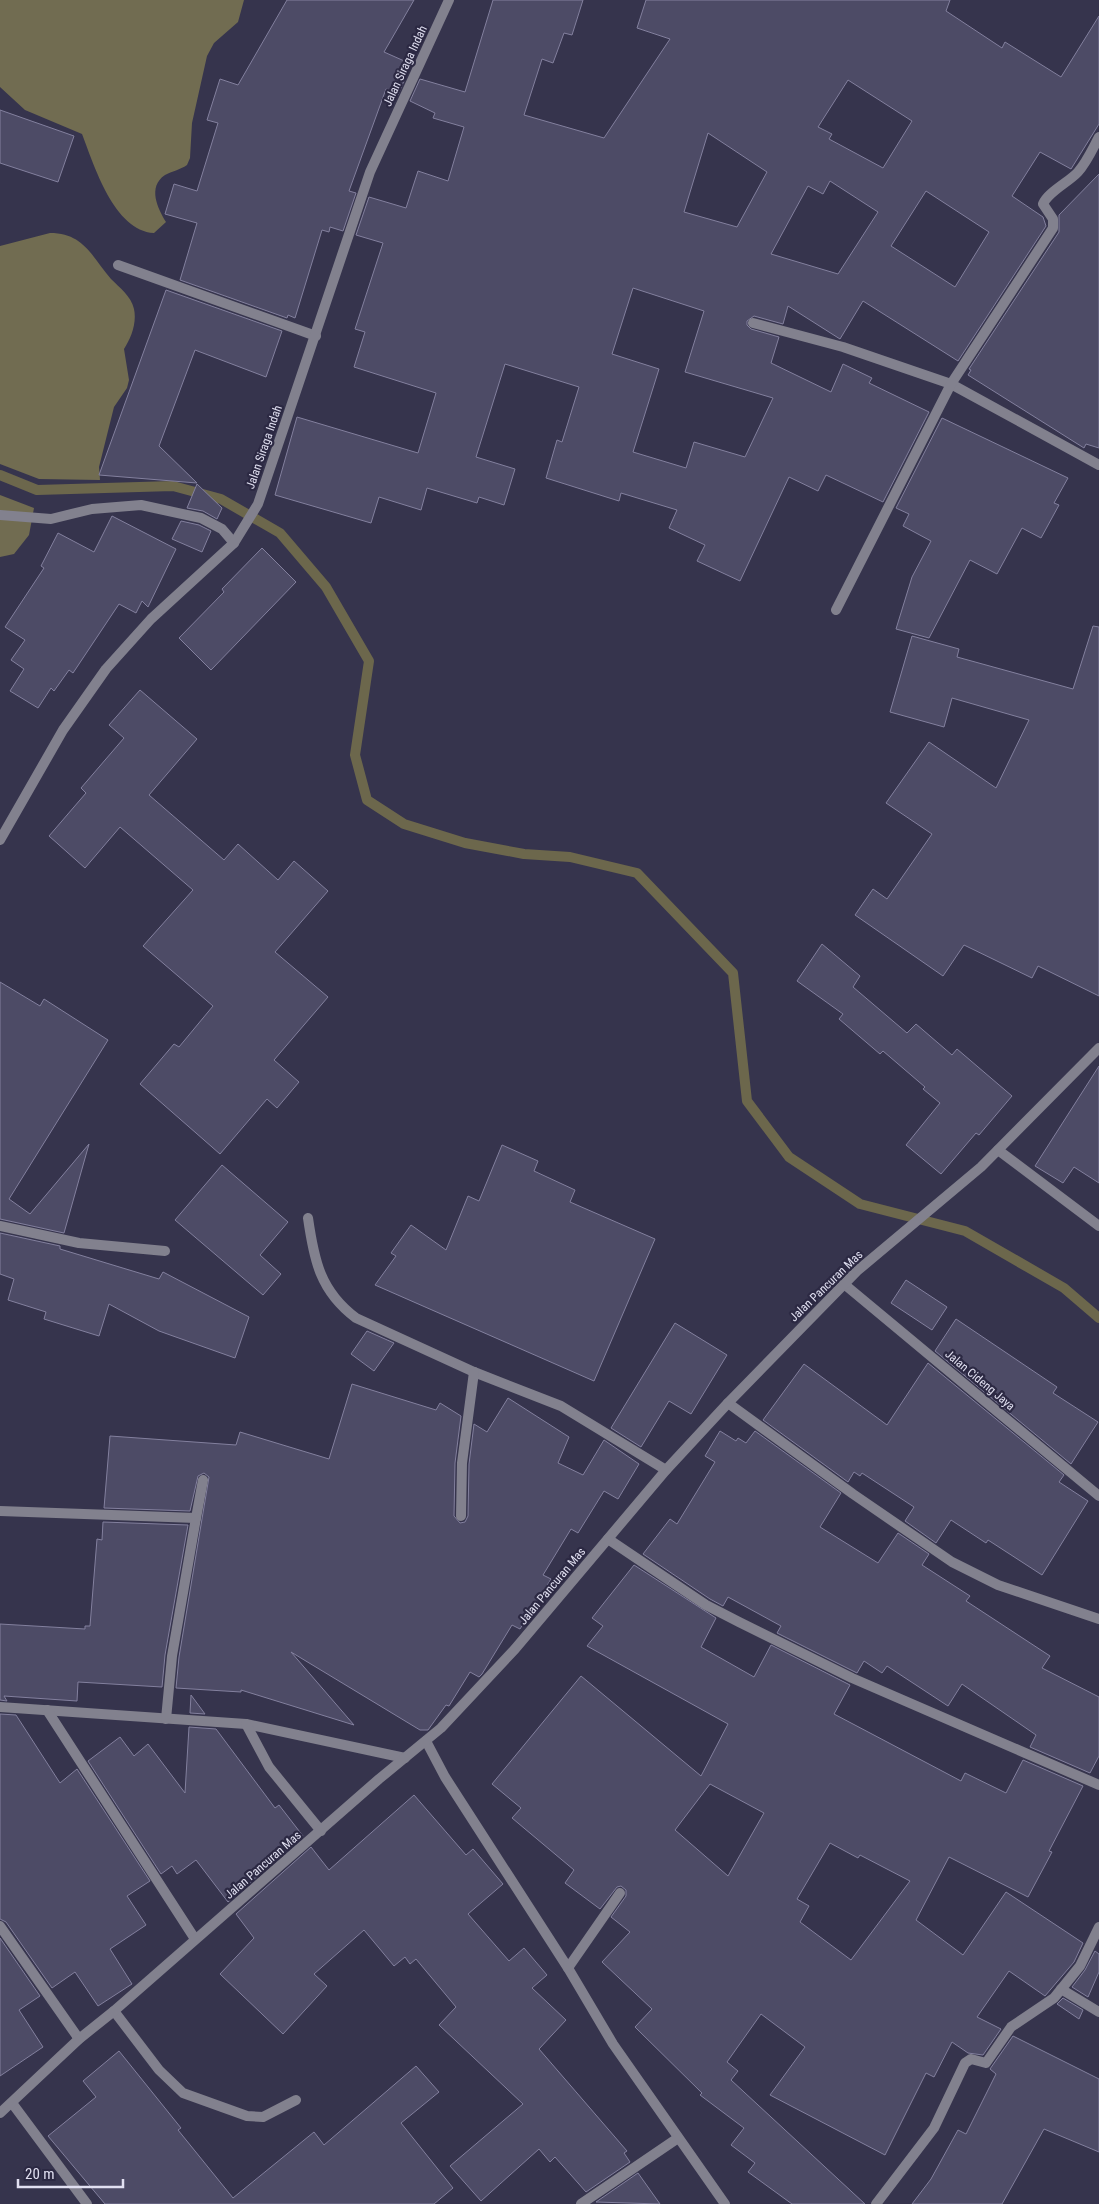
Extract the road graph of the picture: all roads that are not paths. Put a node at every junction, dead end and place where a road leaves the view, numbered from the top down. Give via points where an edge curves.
1 (449, 0) edge
2 (1099, 137) edge
3 (118, 265) dead end
4 (753, 323) dead end
5 (316, 336) junction
6 (951, 384) junction
7 (1099, 465) edge
8 (0, 515) edge
9 (237, 540) junction
10 (836, 610) dead end
11 (0, 840) edge
12 (1099, 1048) edge
13 (998, 1150) junction
14 (308, 1218) dead end
15 (0, 1226) edge
16 (1099, 1226) edge
17 (166, 1251) dead end
18 (844, 1284) junction
19 (474, 1372) junction
20 (728, 1403) junction
21 (666, 1470) junction
22 (203, 1480) dead end
23 (1099, 1496) edge
24 (0, 1511) edge
25 (461, 1516) dead end
26 (196, 1518) junction
27 (608, 1539) junction
28 (1099, 1619) edge
29 (0, 1707) edge
30 (47, 1710) junction
31 (166, 1719) junction
32 (246, 1724) junction
33 (426, 1741) junction
34 (405, 1758) junction
35 (1099, 1785) edge
36 (321, 1831) junction
37 (620, 1893) dead end
38 (0, 1926) edge
39 (1099, 1927) edge
40 (195, 1939) junction
41 (568, 1968) junction
42 (1061, 1989) junction
43 (114, 2011) junction
44 (1099, 2012) edge
45 (79, 2039) junction
46 (296, 2100) dead end
47 (12, 2103) junction
48 (0, 2113) edge
49 (678, 2138) junction
50 (87, 2204) edge
51 (581, 2204) edge
52 (726, 2204) edge
53 (876, 2204) edge

1 - 5 street, Jalan Siraga Indah via 370,172
2 - 6 street via 1081,169 1046,197 1043,204 1052,219 1052,228
3 - 5 street
4 - 6 street via 843,347
5 - 9 street, Jalan Siraga Indah via 258,504
6 - 7 street
6 - 10 street
8 - 9 street via 51,518 92,509 141,505 201,518
9 - 11 street, Jalan Siraga Indah via 151,619 106,669 63,730
12 - 13 street, Jalan Pancuran Mas
13 - 16 street
13 - 18 street, Jalan Pancuran Mas
14 - 19 street via 318,1272 342,1307 356,1318
15 - 17 street via 79,1243
18 - 20 street, Jalan Pancuran Mas
18 - 23 street, Jalan Cideng Jaya
19 - 21 street via 561,1406
19 - 25 street via 462,1463
20 - 21 street, Jalan Pancuran Mas
20 - 28 street via 952,1562 998,1585
21 - 27 street, Jalan Pancuran Mas
22 - 26 street
24 - 26 street
26 - 31 street via 172,1656
27 - 33 street, Jalan Pancuran Mas via 515,1649
27 - 35 street via 706,1605 739,1622 852,1678
29 - 30 street
30 - 31 street
30 - 40 street
31 - 32 street
32 - 34 street
32 - 36 street via 269,1767
33 - 34 street, Jalan Pancuran Mas
33 - 41 street via 487,1845
34 - 36 street, Jalan Pancuran Mas
36 - 40 street, Jalan Pancuran Mas
37 - 41 street
38 - 45 street
39 - 42 street via 1080,1966
40 - 43 street, Jalan Pancuran Mas
41 - 49 street via 613,2044
42 - 44 street
42 - 53 street via 1044,2007 1011,2027 986,2063 972,2059 965,2063 934,2128
43 - 45 street, Jalan Pancuran Mas
43 - 46 street via 159,2070 183,2093 229,2111 263,2117
45 - 47 street, Jalan Pancuran Mas
47 - 48 street, Jalan Pancuran Mas
47 - 50 street
49 - 51 street
49 - 52 street

